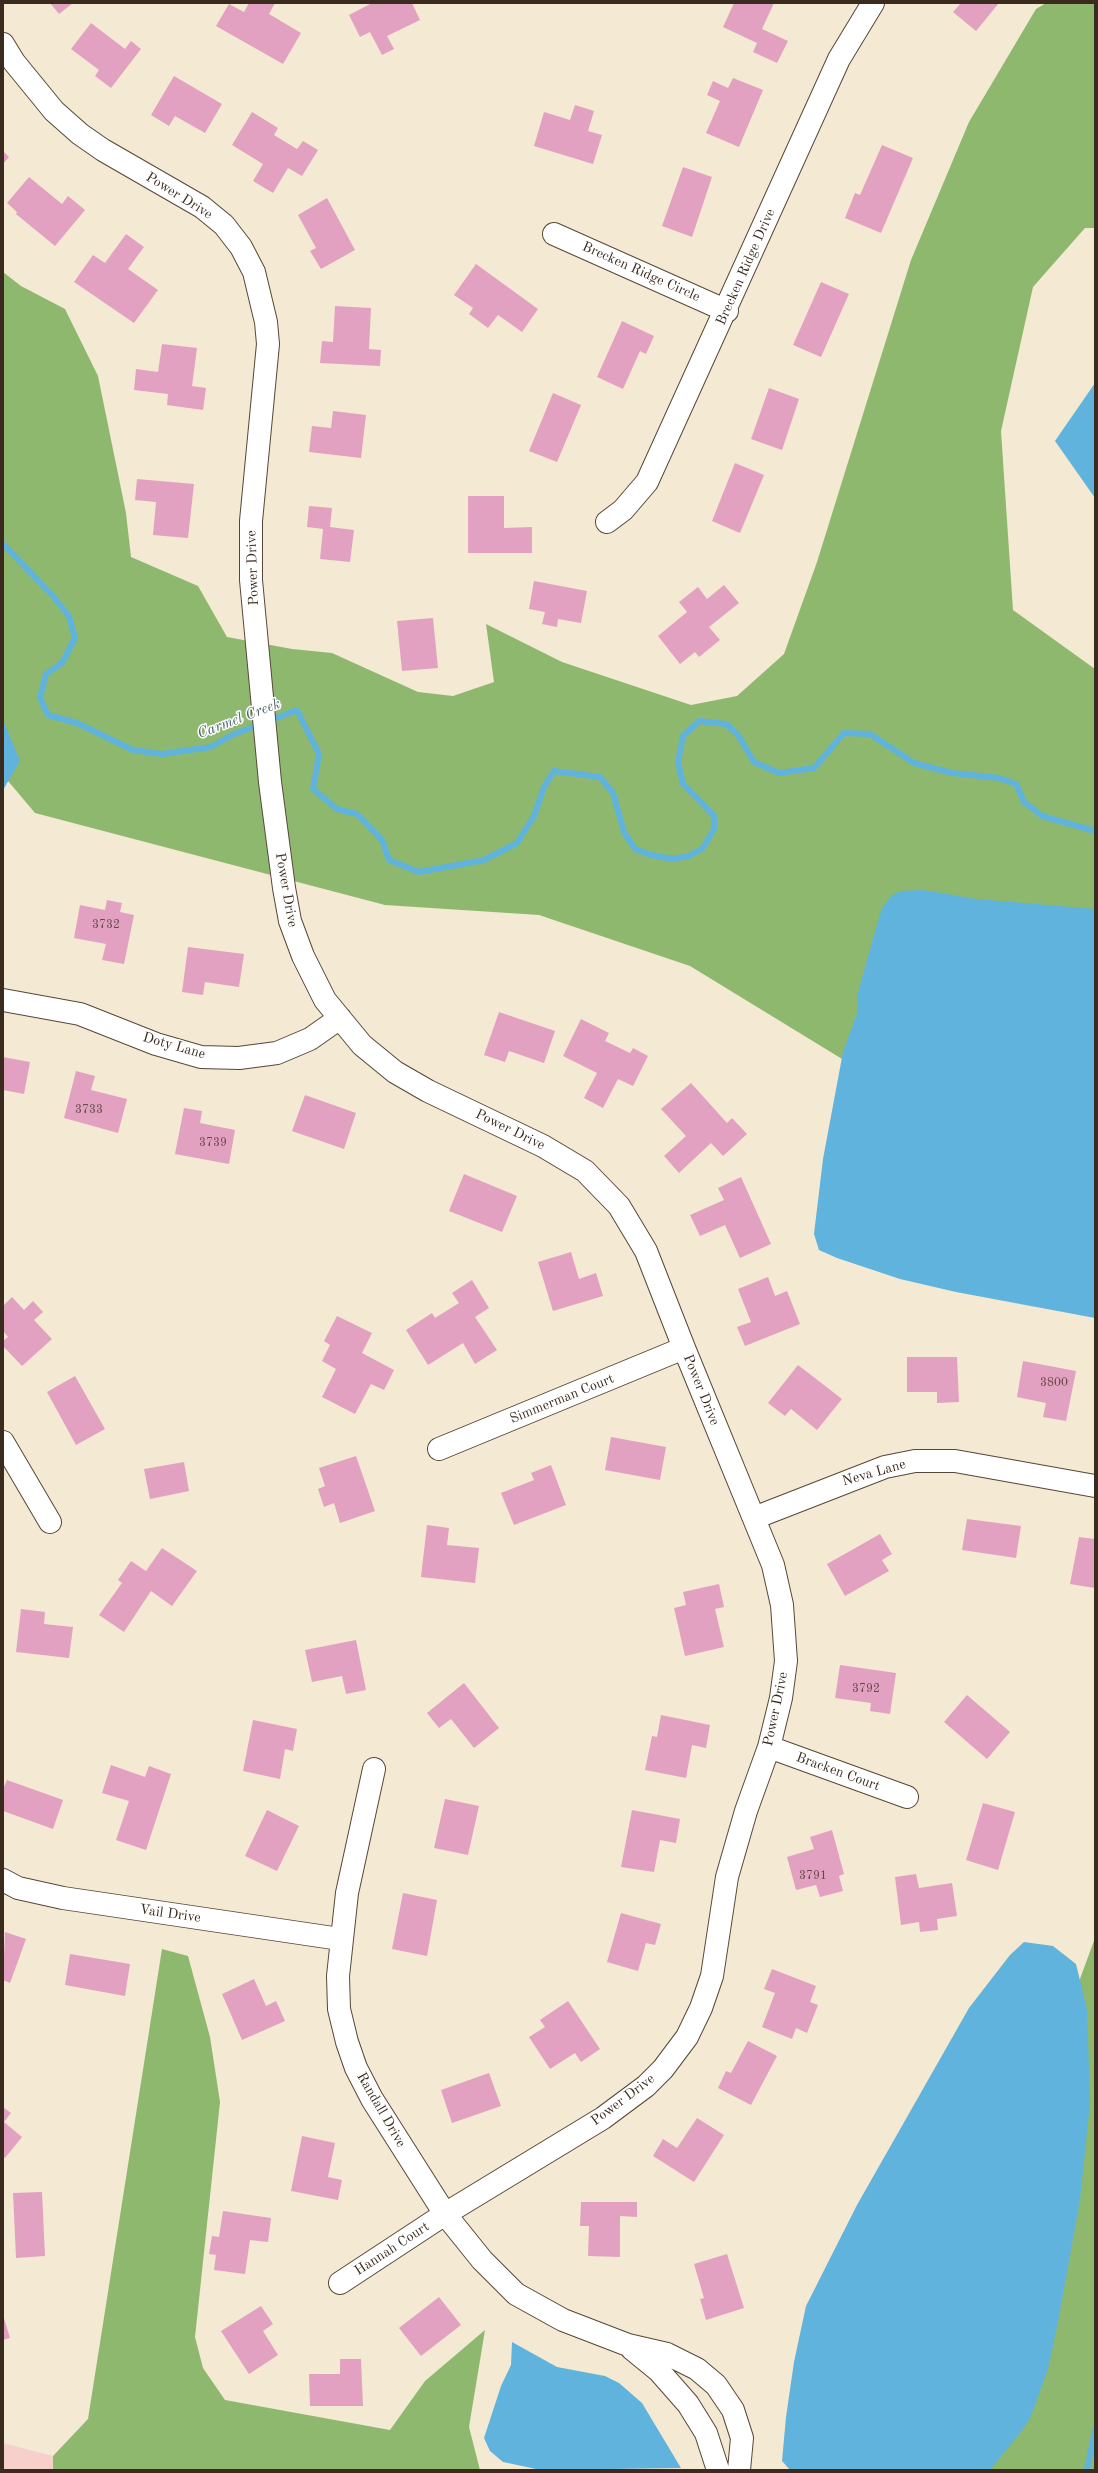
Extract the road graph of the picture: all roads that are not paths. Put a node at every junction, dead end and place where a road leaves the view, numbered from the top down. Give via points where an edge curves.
1 (873, 3) edge
2 (3, 44) edge
3 (554, 234) dead end
4 (727, 311) junction
5 (607, 522) dead end
6 (3, 1000) edge
7 (340, 1018) junction
8 (684, 1348) junction
9 (3, 1442) edge
10 (439, 1449) dead end
11 (1095, 1486) edge
12 (754, 1518) junction
13 (50, 1522) dead end
14 (769, 1747) junction
15 (374, 1770) dead end
16 (907, 1797) dead end
17 (3, 1880) edge
18 (340, 1939) junction
19 (445, 2214) junction
20 (340, 2283) dead end
21 (628, 2346) junction
22 (718, 2470) edge
23 (739, 2470) edge

1 - 4 street, Brecken Ridge Drive via 839,59
2 - 7 street, Power Drive via 32,86 70,125 103,150 202,207 228,230 241,247 254,272 266,322 268,344 251,521 252,580 270,782 290,921 325,1000
3 - 4 street, Brecken Ridge Circle
4 - 5 street, Brecken Ridge Drive via 647,482 623,510
6 - 7 street, Doty Lane via 80,1014 156,1044 201,1057 239,1058 277,1053 310,1039
7 - 8 street, Power Drive via 362,1045 395,1072 428,1091 543,1146 585,1171 619,1206 646,1250
8 - 10 street, Simmerman Court
8 - 12 street, Power Drive
9 - 13 street
11 - 12 street, Neva Lane via 955,1461 915,1461 885,1466
12 - 14 street, Power Drive via 773,1565 785,1628 786,1661 781,1698
14 - 16 street, Bracken Court
14 - 19 street, Power Drive via 735,1845 727,1877 712,1976 687,2037 663,2069 646,2086 603,2118
15 - 18 street, Randall Drive via 347,1893
17 - 18 street, Vail Drive via 18,1888 63,1898
18 - 19 street, Randall Drive via 340,2009 356,2068 372,2100
19 - 20 street, Hannah Court
19 - 21 street, Randall Drive via 482,2260 516,2294 563,2320
21 - 22 street, Randall Drive via 659,2371 688,2404 706,2433
21 - 23 street, Randall Drive via 667,2354 697,2369 716,2384 733,2410 742,2438

